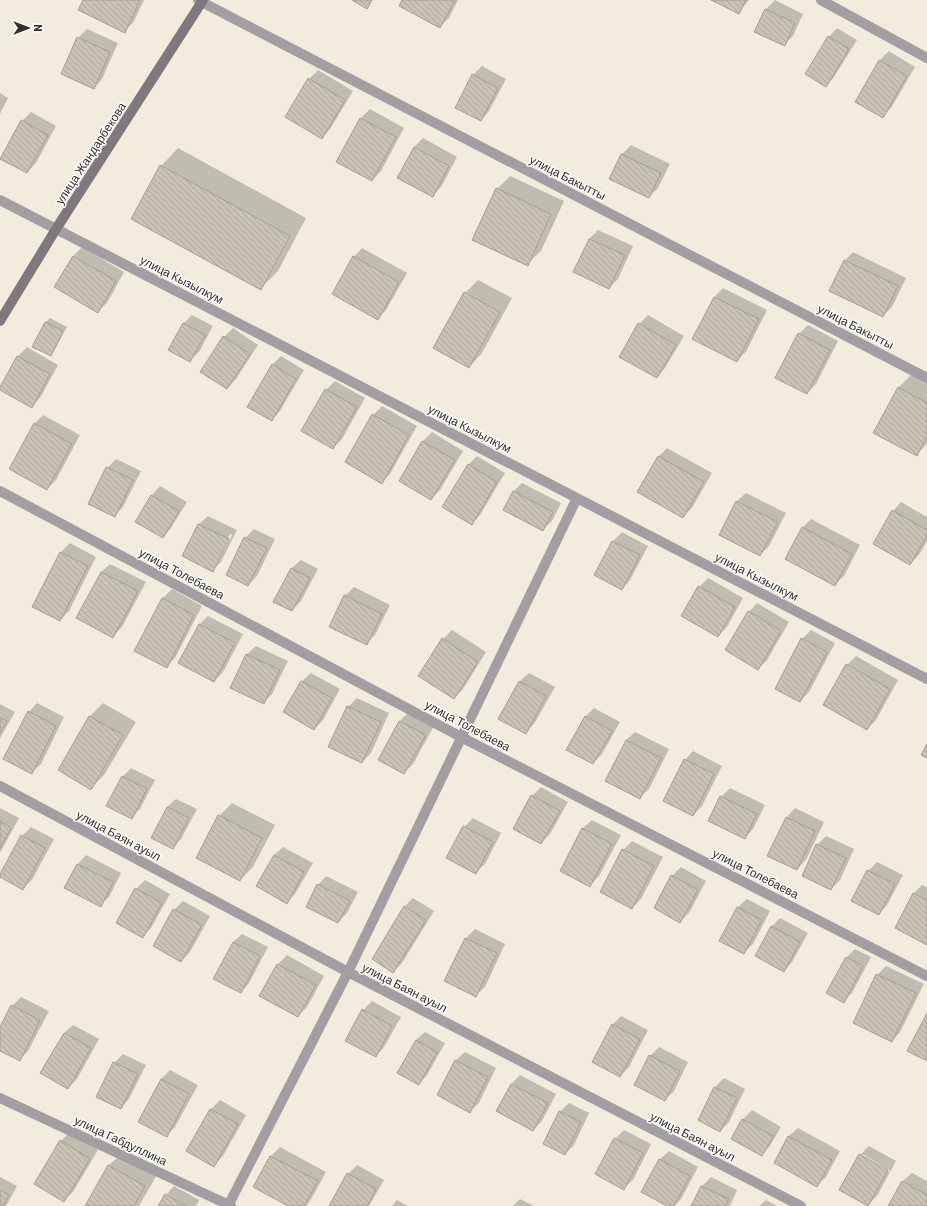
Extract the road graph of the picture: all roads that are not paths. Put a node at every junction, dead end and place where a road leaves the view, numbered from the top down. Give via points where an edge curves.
1 (821, 0) edge
2 (201, 1) edge
3 (927, 58) edge
4 (0, 200) edge
5 (56, 229) junction
6 (0, 321) edge
7 (927, 378) edge
8 (0, 491) edge
9 (577, 498) junction
10 (927, 679) edge
11 (461, 737) junction
12 (0, 786) edge
13 (348, 972) junction
14 (927, 976) edge
15 (0, 1098) edge
16 (229, 1206) edge
17 (801, 1206) edge

1 - 3 street
2 - 5 street, улица Жандарбекова
2 - 7 street, улица Бакытты
4 - 5 street, улица Кызылкум
5 - 6 street, улица Жандарбекова
5 - 9 street, улица Кызылкум
8 - 11 street, улица Толебаева
9 - 10 street, улица Кызылкум
9 - 11 street
11 - 13 street
11 - 14 street, улица Толебаева
12 - 13 street, улица Баян ауыл
13 - 16 street
13 - 17 street, улица Баян ауыл
15 - 16 street, улица Габдуллина

